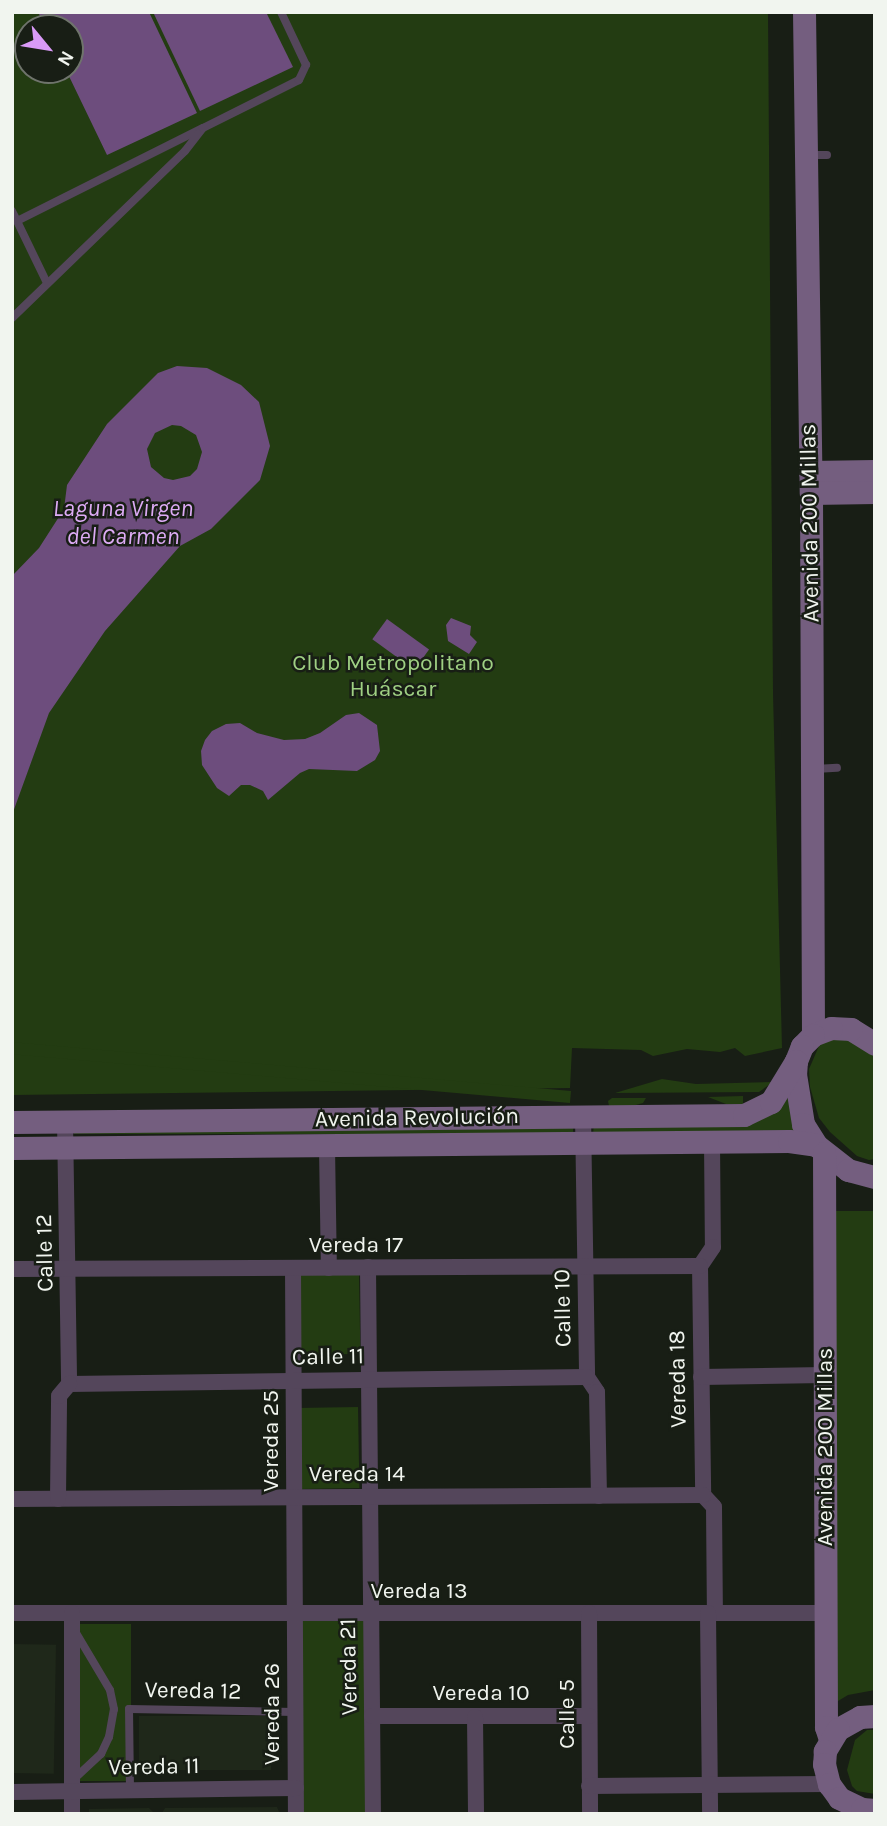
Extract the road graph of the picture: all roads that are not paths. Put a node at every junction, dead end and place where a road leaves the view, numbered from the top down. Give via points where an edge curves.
1 (281, 12) edge
2 (804, 12) edge
3 (203, 128) junction
4 (12, 211) edge
5 (17, 221) junction
6 (47, 283) junction
7 (12, 317) edge
8 (875, 471) edge
9 (810, 483) junction
10 (875, 492) edge
11 (837, 768) dead end
12 (812, 770) junction
13 (813, 1035) junction
14 (875, 1044) edge
15 (796, 1061) junction
16 (583, 1116) junction
17 (12, 1122) edge
18 (65, 1122) junction
19 (712, 1142) junction
20 (584, 1145) junction
21 (327, 1147) junction
22 (12, 1148) edge
23 (66, 1148) junction
24 (820, 1149) junction
25 (875, 1177) edge
26 (700, 1266) junction
27 (586, 1267) junction
28 (293, 1268) junction
29 (329, 1268) junction
30 (368, 1268) junction
31 (12, 1269) edge
32 (68, 1269) junction
33 (825, 1375) junction
34 (587, 1377) junction
35 (701, 1377) junction
36 (369, 1380) junction
37 (293, 1381) junction
38 (69, 1384) junction
39 (702, 1495) junction
40 (599, 1496) junction
41 (294, 1497) junction
42 (370, 1497) junction
43 (12, 1499) edge
44 (58, 1499) junction
45 (12, 1613) edge
46 (295, 1613) junction
47 (371, 1613) junction
48 (711, 1613) junction
49 (589, 1614) junction
50 (826, 1614) junction
51 (72, 1619) junction
52 (114, 1709) junction
53 (129, 1709) junction
54 (295, 1712) junction
55 (372, 1716) junction
56 (589, 1716) junction
57 (875, 1716) edge
58 (475, 1717) junction
59 (830, 1739) junction
60 (710, 1785) junction
61 (72, 1786) junction
62 (589, 1786) junction
63 (830, 1786) junction
64 (296, 1788) junction
65 (130, 1790) junction
66 (12, 1792) edge
67 (875, 1810) edge
68 (72, 1814) edge
69 (296, 1814) edge
70 (373, 1814) edge
71 (477, 1814) edge
72 (590, 1814) edge
73 (710, 1814) edge
74 (827, 1814) edge

1 - 3 lane via 304,58 305,74
2 - 9 main road, Avenida 200 Millas via 816,155
3 - 5 lane
3 - 6 lane
4 - 5 lane
5 - 6 lane
6 - 7 lane
8 - 9 main road
9 - 10 main road
9 - 12 main road, Avenida 200 Millas
11 - 12 lane
12 - 13 main road, Avenida 200 Millas
13 - 14 main road via 831,1028 851,1029
13 - 15 main road, Avenida Revolución
15 - 16 main road, Avenida Revolución via 771,1102 744,1115
15 - 24 main road via 796,1097 803,1124
16 - 18 main road, Avenida Revolución
16 - 20 street, Calle 10
17 - 18 main road, Avenida Revolución
18 - 23 street, Calle 12
19 - 20 main road, Avenida Revolución
19 - 24 main road, Avenida Revolución via 789,1141
19 - 26 street, Vereda 18 via 713,1247
20 - 21 main road, Avenida Revolución
20 - 27 street, Calle 10
21 - 23 main road, Avenida Revolución
21 - 29 street
22 - 23 main road, Avenida Revolución
23 - 32 street, Calle 12
24 - 25 main road via 848,1170
24 - 33 main road, Avenida 200 Millas
26 - 27 street, Vereda 17
26 - 35 street, Vereda 18
27 - 30 street, Vereda 17
27 - 34 street, Calle 10
28 - 29 street, Vereda 17
28 - 32 street, Vereda 17
28 - 37 street, Vereda 25
29 - 30 street, Vereda 17
30 - 36 street, Vereda 21
31 - 32 street, Vereda 17
32 - 38 street, Calle 12
33 - 35 street
33 - 50 main road, Avenida 200 Millas
34 - 36 street, Calle 11
34 - 40 street, Calle 10 via 597,1392
35 - 39 street, Vereda 18
36 - 37 street, Calle 11
36 - 42 street, Vereda 21
37 - 38 street, Calle 11
37 - 41 street, Vereda 25
38 - 44 street, Calle 12 via 59,1396
39 - 40 street, Vereda 14
39 - 48 street, Vereda 18 via 714,1507
40 - 42 street, Vereda 14
41 - 42 street, Vereda 14
41 - 44 street, Vereda 14
41 - 46 street, Vereda 25
42 - 47 street, Vereda 21
43 - 44 street, Vereda 14
45 - 51 street, Vereda 13
46 - 47 street, Vereda 13
46 - 51 street, Vereda 13
46 - 54 street, Vereda 26
47 - 49 street, Vereda 13
47 - 55 street, Vereda 21
48 - 49 street, Vereda 13
48 - 50 street, Vereda 13
48 - 60 street, Vereda 18
49 - 56 street, Calle 5
50 - 59 main road, Avenida 200 Millas via 826,1727
51 - 52 lane via 107,1682
51 - 61 street
52 - 53 lane
52 - 61 lane via 102,1754
53 - 54 lane, Vereda 12
53 - 65 lane, Vereda 12
54 - 64 street, Vereda 26
55 - 58 street, Vereda 10
55 - 70 street, Vereda 21
56 - 58 street, Vereda 10
56 - 62 street, Calle 5
57 - 59 main road via 849,1722
58 - 71 street
59 - 63 main road, Avenida 200 Millas via 824,1764
60 - 62 street
60 - 63 street
60 - 73 street, Vereda 18
61 - 65 street, Vereda 11
61 - 66 street, Vereda 11
61 - 68 street
62 - 72 street, Calle 5
63 - 67 main road via 849,1805
63 - 74 main road
64 - 65 street, Vereda 11
64 - 69 street, Vereda 26

